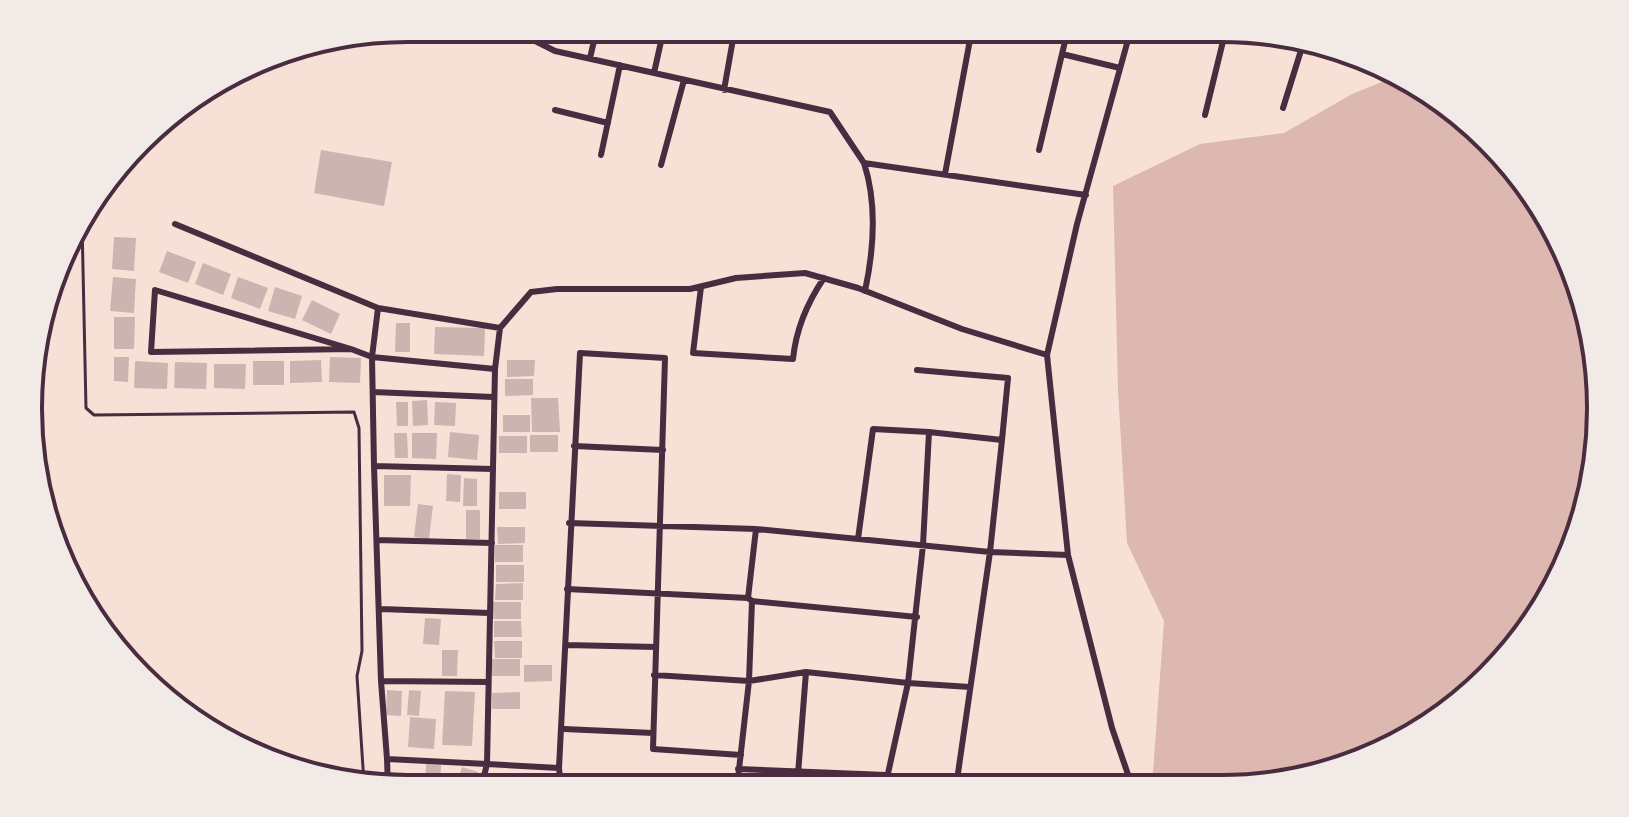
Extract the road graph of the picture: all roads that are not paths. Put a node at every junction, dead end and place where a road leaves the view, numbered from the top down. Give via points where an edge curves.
1 (594, 42) edge
2 (661, 42) edge
3 (733, 42) edge
4 (970, 42) edge
5 (1065, 42) edge
6 (1127, 42) edge
7 (1223, 42) edge
8 (540, 43) edge
9 (1301, 51) edge
10 (1062, 54) junction
11 (590, 58) junction
12 (620, 65) junction
13 (1120, 68) junction
14 (654, 73) junction
15 (684, 80) junction
16 (724, 90) junction
17 (1283, 108) dead end
18 (555, 110) dead end
19 (1205, 115) dead end
20 (608, 123) junction
21 (1039, 150) dead end
22 (601, 155) dead end
23 (864, 163) junction
24 (661, 165) dead end
25 (945, 174) junction
26 (1086, 195) junction
27 (175, 224) dead end
28 (82, 241) edge
29 (824, 278) junction
30 (701, 287) junction
31 (865, 291) junction
32 (378, 308) junction
33 (500, 328) junction
34 (351, 349) junction
35 (1047, 355) junction
36 (372, 357) junction
37 (495, 369) junction
38 (917, 370) dead end
39 (373, 392) junction
40 (493, 397) junction
41 (929, 432) junction
42 (1002, 440) junction
43 (574, 446) junction
44 (663, 450) junction
45 (374, 466) junction
46 (493, 469) junction
47 (569, 523) junction
48 (661, 527) junction
49 (756, 529) junction
50 (858, 539) junction
51 (377, 540) junction
52 (492, 543) junction
53 (923, 545) junction
54 (990, 552) junction
55 (1068, 555) junction
56 (567, 589) junction
57 (658, 593) junction
58 (750, 600) junction
59 (381, 609) junction
60 (489, 613) junction
61 (917, 617) junction
62 (566, 645) junction
63 (656, 647) junction
64 (806, 672) junction
65 (654, 675) junction
66 (381, 681) junction
67 (749, 681) junction
68 (488, 682) junction
69 (908, 683) junction
70 (970, 687) junction
71 (564, 729) junction
72 (653, 733) junction
73 (741, 755) junction
74 (387, 759) junction
75 (487, 764) junction
76 (559, 768) junction
77 (738, 769) junction
78 (363, 772) edge
79 (388, 774) edge
80 (798, 774) junction
81 (484, 775) edge
82 (560, 775) edge
83 (738, 775) edge
84 (886, 775) joint
85 (958, 775) edge
86 (1128, 775) edge

1 - 11 street
2 - 14 street
3 - 16 street
4 - 25 street
5 - 10 street
6 - 13 street
7 - 19 street
8 - 11 street
9 - 17 street
10 - 13 street
10 - 21 street
11 - 12 street
12 - 14 street
12 - 20 street
13 - 26 street
14 - 15 street
15 - 16 street
15 - 24 street
16 - 23 street via 830,112
18 - 20 street
20 - 22 street
23 - 25 street
23 - 31 street via 873,206
25 - 26 street
26 - 35 street
27 - 32 street
28 - 78 lane via 86,408 94,415 354,412 359,428 362,651 357,676
29 - 30 street via 805,273 736,278
29 - 30 street via 805,311 793,359 693,353
29 - 31 street
30 - 33 street via 531,292
31 - 35 street
32 - 33 street
32 - 36 street
33 - 37 street
34 - 34 street via 336,344 155,290 151,352
34 - 36 street
35 - 55 street
36 - 37 street
36 - 39 street
37 - 40 street
38 - 42 street via 1008,378
39 - 40 street
39 - 45 street
40 - 46 street
41 - 42 street
41 - 50 street via 873,429
41 - 53 street
42 - 54 street
43 - 44 street
43 - 44 street via 580,353 665,358
43 - 47 street
44 - 48 street
45 - 46 street
45 - 51 street
46 - 52 street
47 - 48 street
47 - 56 street
48 - 49 street
48 - 57 street
49 - 50 street
49 - 58 street
50 - 53 street
51 - 52 street
51 - 59 street
52 - 60 street
53 - 54 street
53 - 61 street
54 - 55 street
54 - 70 street
55 - 86 street
56 - 57 street
56 - 62 street
57 - 58 street
57 - 63 street
58 - 61 street
58 - 67 street
59 - 60 street
59 - 66 street
60 - 68 street
61 - 69 street
62 - 63 street
62 - 71 street
63 - 65 street
64 - 67 street
64 - 69 street
64 - 80 street
65 - 67 street
65 - 72 street
66 - 68 street
66 - 74 street
67 - 73 street
68 - 75 street
69 - 70 street
69 - 84 street
70 - 85 street
71 - 72 street
71 - 76 street
72 - 73 street via 653,749
73 - 77 street
74 - 75 street
74 - 79 street
75 - 76 street
75 - 81 street
76 - 82 street
77 - 80 street
77 - 83 street
80 - 84 street

